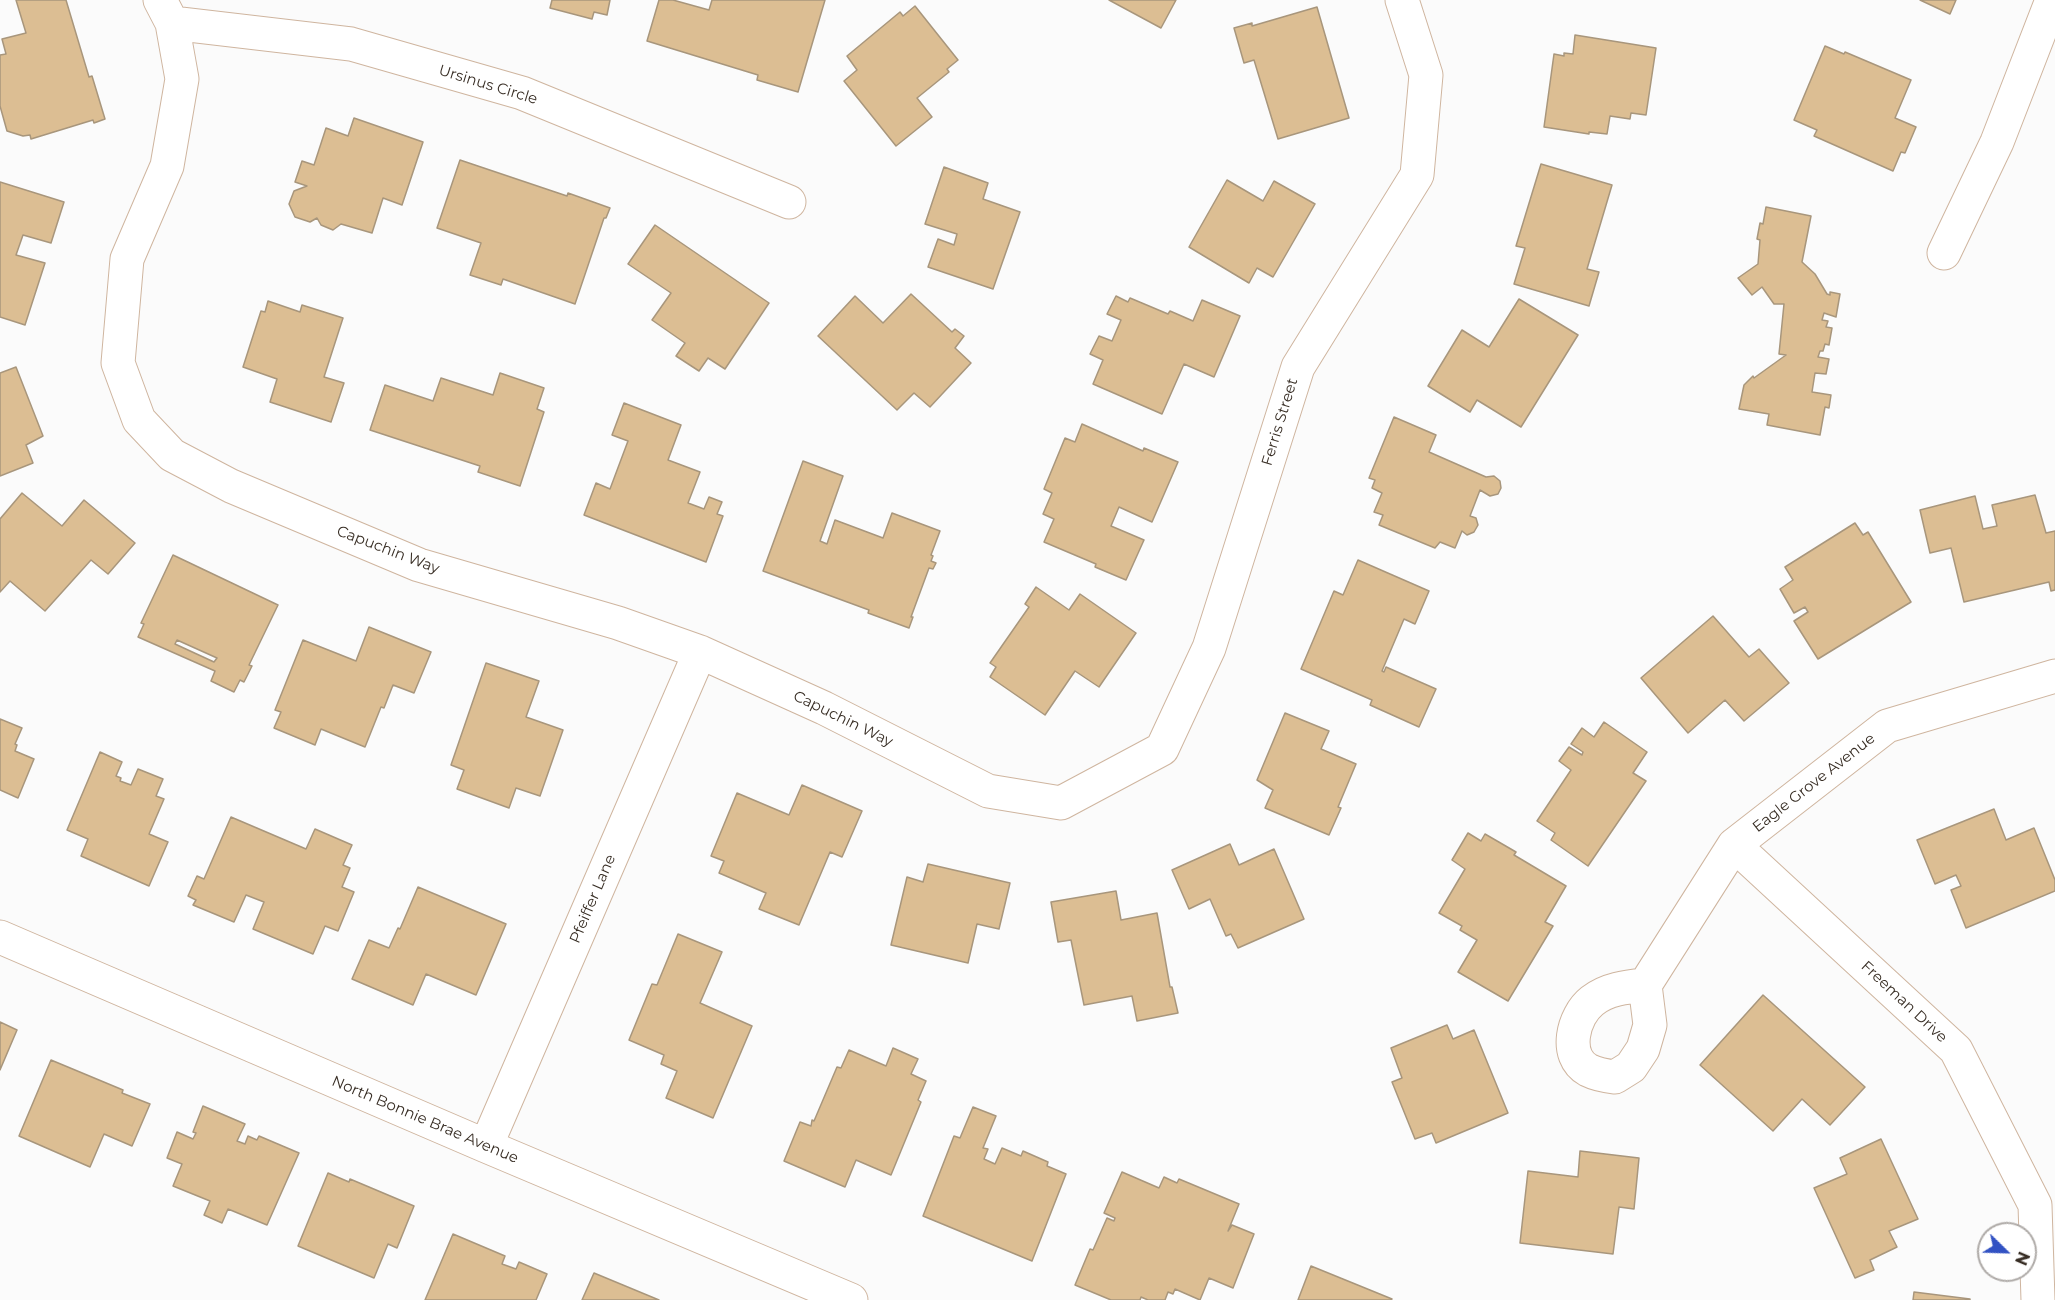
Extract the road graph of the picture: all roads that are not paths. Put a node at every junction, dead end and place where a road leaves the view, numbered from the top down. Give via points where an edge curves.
1 (1402, 0) edge
2 (2052, 0) edge
3 (166, 12) edge
4 (789, 202) dead end
5 (1944, 253) dead end
6 (700, 652) junction
7 (2055, 676) edge
8 (1061, 802) joint
9 (1734, 845) junction
10 (0, 937) edge
11 (1645, 985) dead end
12 (486, 1146) junction
13 (851, 1300) edge
14 (2038, 1300) edge

1 - 8 street, Ferris Street via 1426,75 1417,175 1298,367 1209,648 1162,749
2 - 5 street via 1997,142
3 - 4 street, Ursinus Circle via 351,44 522,93
3 - 6 street, Capuchin Way via 182,79 167,166 127,259 118,363 139,420 172,455 231,486 419,565 618,623
6 - 8 street, Capuchin Way via 824,708 988,791
6 - 12 street, Pfeiffer Lane
7 - 9 street, Eagle Grove Avenue via 1887,726
9 - 11 street, Eagle Grove Avenue
9 - 14 street, Freeman Drive via 1956,1050 2035,1205
10 - 12 street, North Bonnie Brae Avenue
12 - 13 street, North Bonnie Brae Avenue

